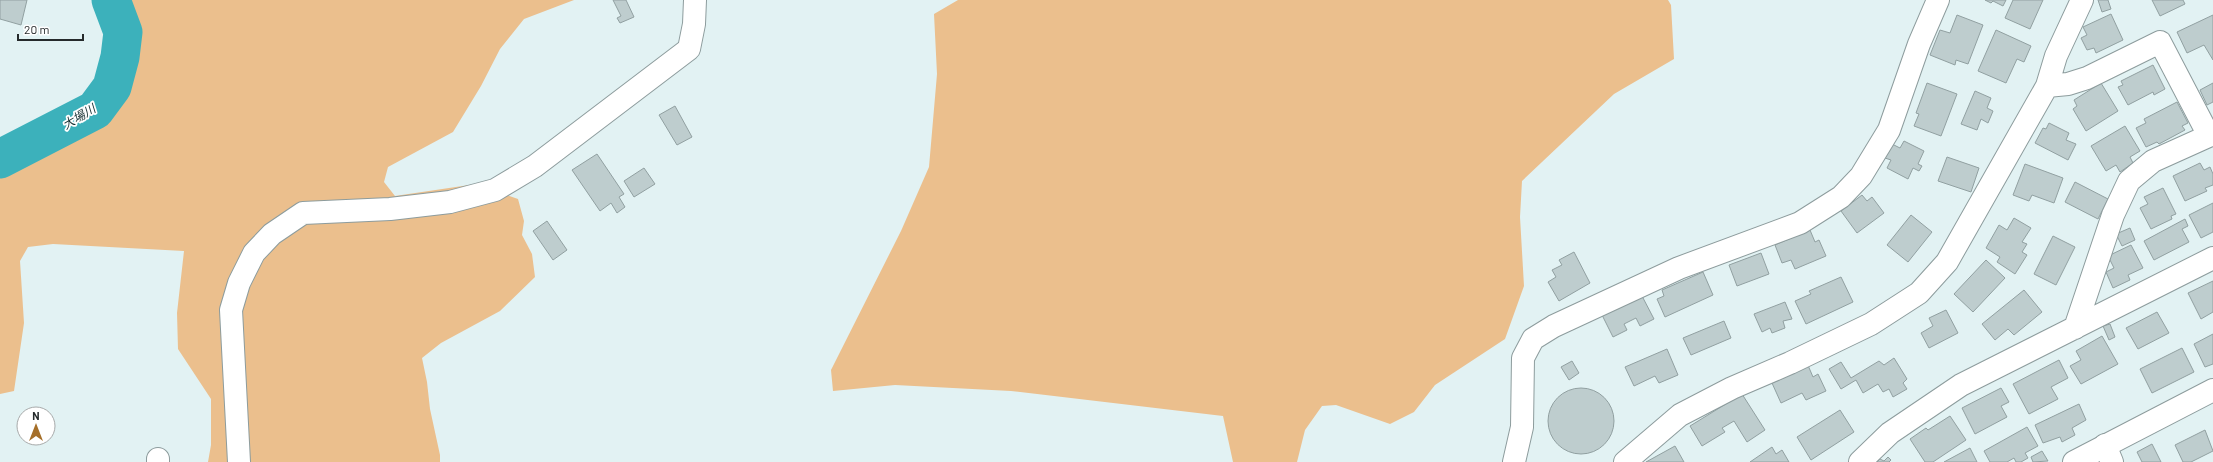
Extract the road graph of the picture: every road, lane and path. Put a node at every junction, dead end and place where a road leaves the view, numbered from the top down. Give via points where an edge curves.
1 (695, 0) edge
2 (1938, 0) edge
3 (2082, 0) edge
4 (2047, 86) junction
5 (2211, 135) edge
6 (2213, 258) edge
7 (2075, 328) junction
8 (2213, 390) edge
9 (2108, 453) edge
10 (239, 462) edge
11 (1514, 462) edge
12 (1626, 462) edge
13 (1860, 462) edge
14 (2074, 462) edge

1 - 10 street via 689,49 535,166 495,190 450,202 390,209 304,213 272,234 254,253 239,283 230,310
2 - 11 street via 1919,44 1889,130 1861,176 1841,197 1800,223 1679,268 1554,326 1534,339 1523,358 1522,427
3 - 4 street via 2056,56
4 - 5 street via 2068,84 2087,78 2160,42
4 - 12 street via 1947,262 1919,293 1871,324 1732,388 1680,415
5 - 7 street via 2153,161 2129,181 2113,215
6 - 7 street
7 - 13 street via 1961,385 1890,433
8 - 9 street
9 - 14 street

